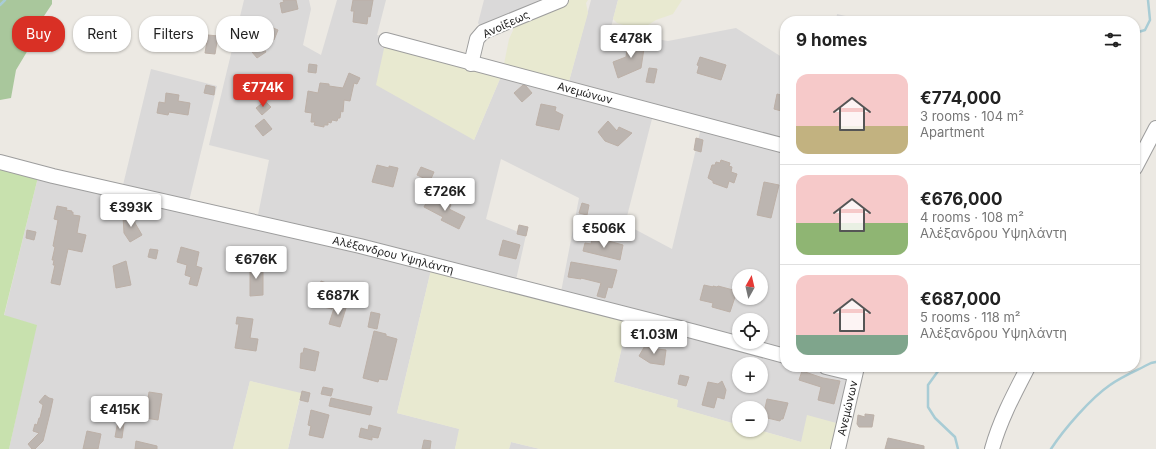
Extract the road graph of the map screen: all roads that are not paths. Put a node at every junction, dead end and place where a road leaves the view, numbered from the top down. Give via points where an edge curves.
1 (561, 0) edge
2 (386, 40) dead end
3 (471, 64) junction
4 (1156, 128) edge
5 (780, 145) edge
6 (1140, 158) edge
7 (0, 162) edge
8 (780, 355) edge
9 (856, 372) edge
10 (1026, 372) edge
11 (838, 449) edge
12 (992, 449) edge

1 - 3 street, Ανοίξεως via 483,32 477,39
2 - 3 street, Ανεμώνων
3 - 5 street, Ανεμώνων
4 - 6 street
7 - 8 street, Αλέξανδρου Υψηλάντη via 360,246
9 - 11 street, Ανεμώνων
10 - 12 street via 995,436

